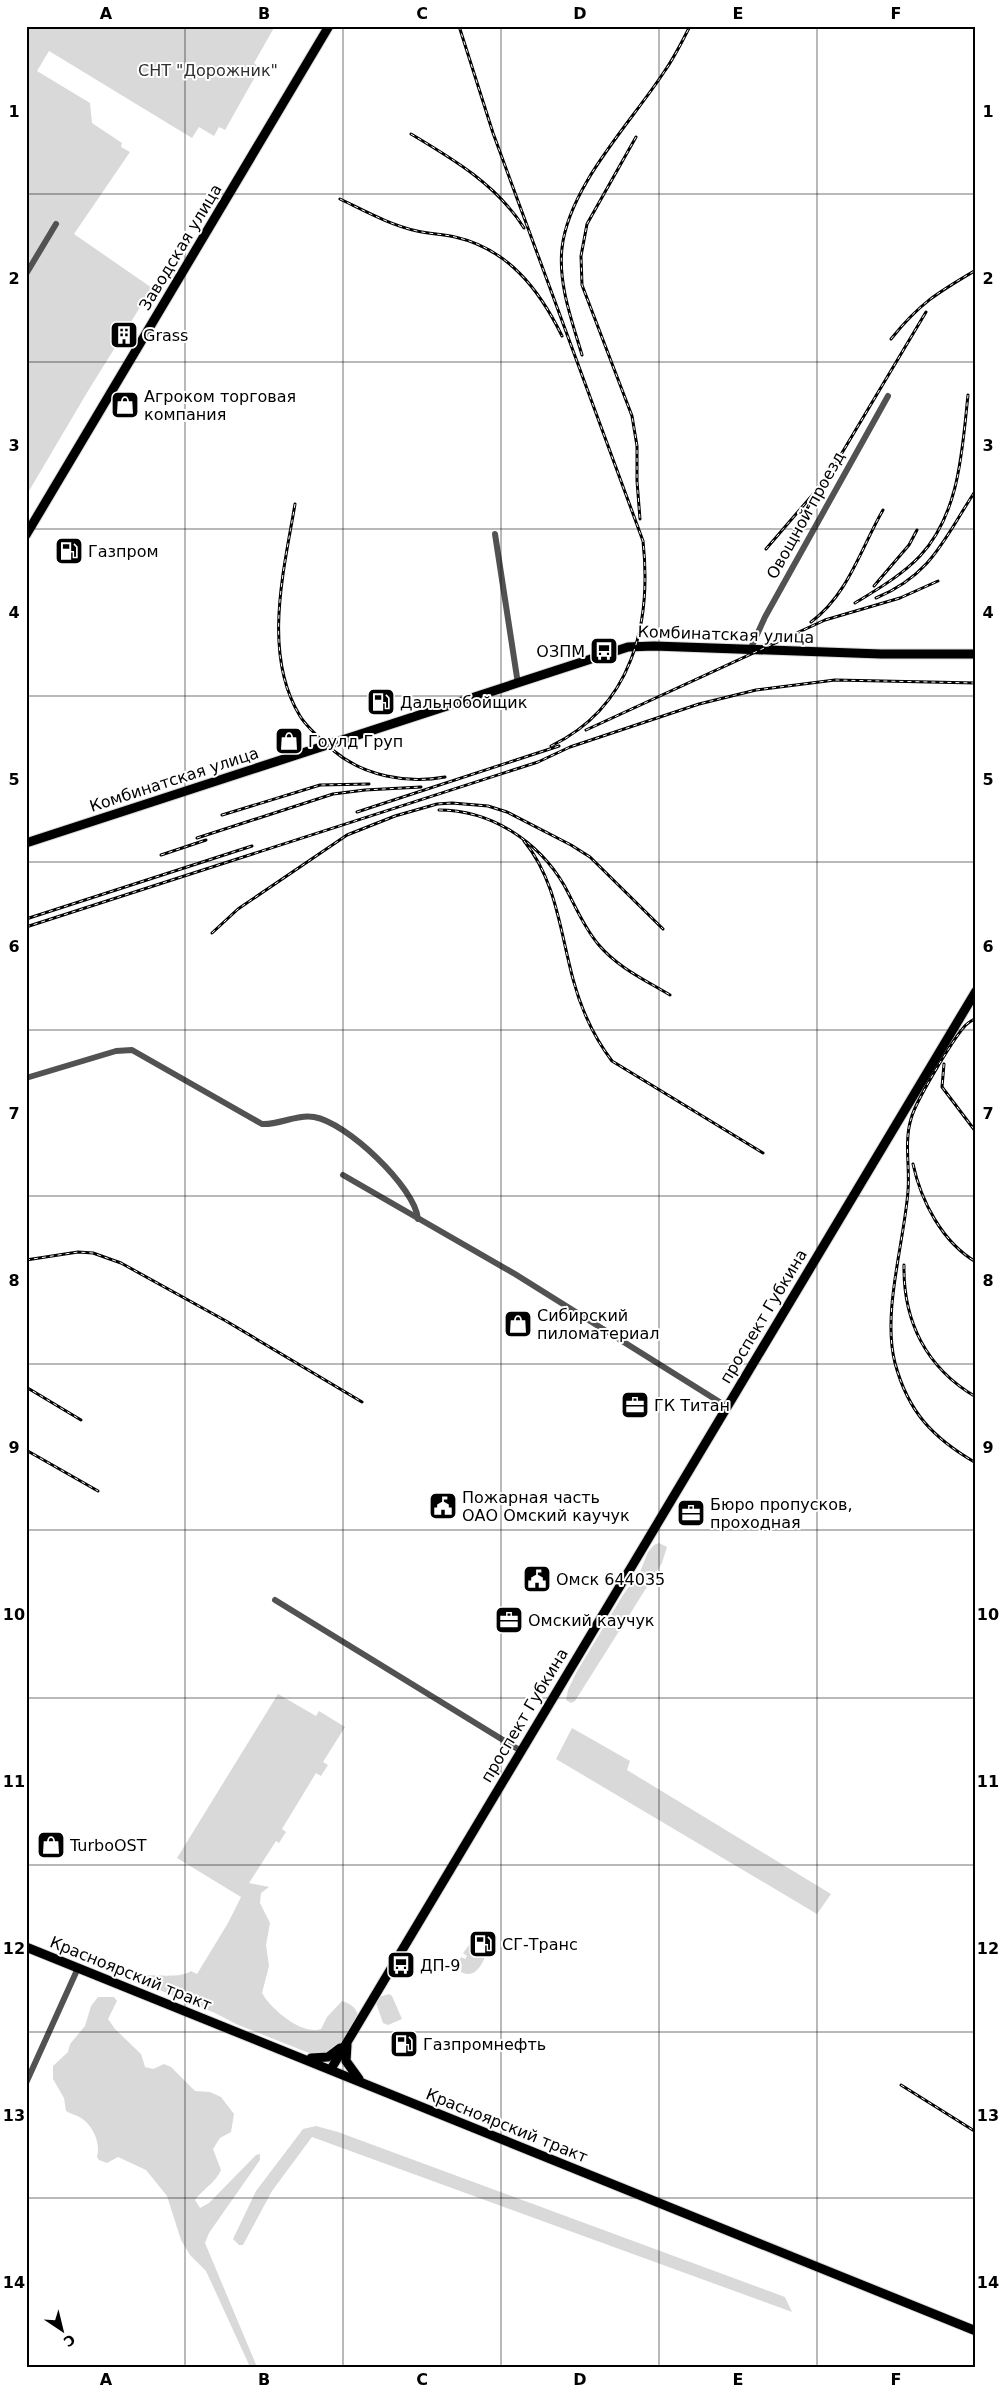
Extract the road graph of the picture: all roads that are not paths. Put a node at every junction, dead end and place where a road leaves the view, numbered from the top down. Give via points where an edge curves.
1 (330, 26) edge
2 (56, 224) dead end
3 (26, 274) edge
4 (888, 396) dead end
5 (495, 534) dead end
6 (26, 535) edge
7 (750, 650) junction
8 (976, 654) edge
9 (518, 684) junction
10 (26, 843) edge
11 (976, 991) edge
12 (26, 1078) edge
13 (344, 1175) dead end
14 (418, 1219) junction
15 (726, 1406) junction
16 (275, 1600) dead end
17 (521, 1751) junction
18 (26, 1947) edge
19 (78, 1968) junction
20 (349, 2039) junction
21 (302, 2057) junction
22 (331, 2069) junction
23 (26, 2082) edge
24 (364, 2082) junction
25 (976, 2331) edge

1 - 6 main road, Заводская улица
2 - 3 street
4 - 7 street, Овощной проезд via 765,617
5 - 9 street
7 - 8 main road, Комбинатская улица
7 - 9 main road, Комбинатская улица via 628,647
9 - 10 main road, Комбинатская улица
11 - 15 main road, проспект Губкина
12 - 14 street via 116,1051 132,1050 262,1124 272,1125 303,1115 317,1117 354,1137 378,1157 414,1206
13 - 14 street
14 - 15 street via 515,1274
15 - 17 main road, проспект Губкина
16 - 17 street
17 - 20 main road, проспект Губкина
18 - 19 main road, Красноярский тракт
19 - 21 main road, Красноярский тракт
19 - 23 street
20 - 21 main road via 328,2057
20 - 22 main road, проспект Губкина
20 - 24 main road via 346,2061 352,2073
21 - 22 main road, Красноярский тракт
22 - 24 main road, Красноярский тракт
24 - 25 main road, Красноярский тракт

